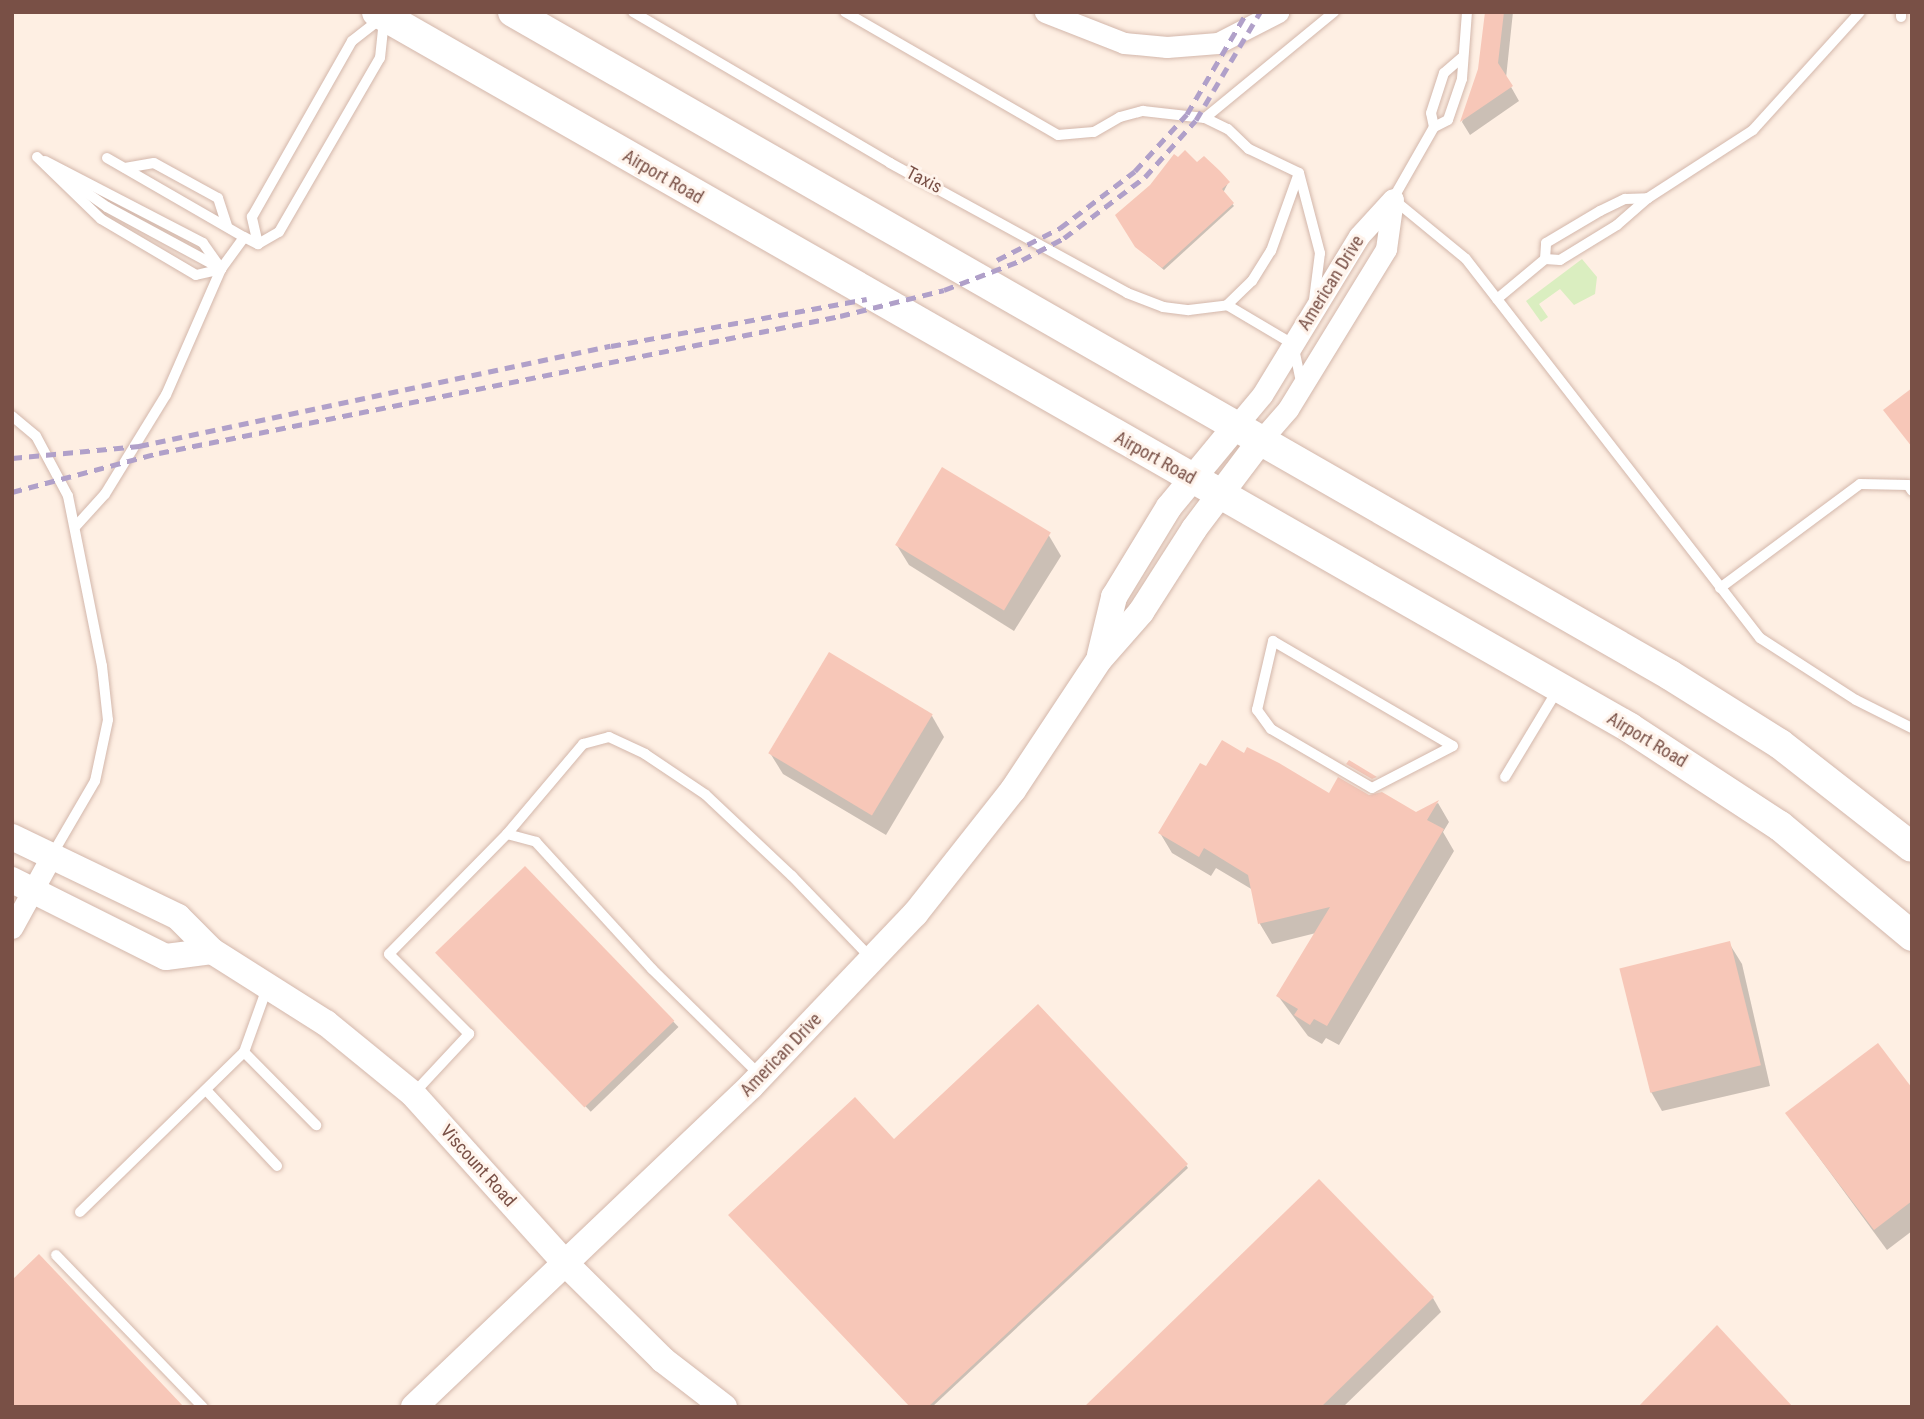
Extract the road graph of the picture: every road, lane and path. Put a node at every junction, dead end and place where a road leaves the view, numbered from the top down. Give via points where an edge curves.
1 (513, 12) edge
2 (633, 12) edge
3 (845, 12) edge
4 (1045, 12) edge
5 (1278, 12) edge
6 (1334, 12) edge
7 (1467, 12) edge
8 (1860, 12) edge
9 (383, 14) edge
10 (1461, 58) junction
11 (1205, 118) junction
12 (1434, 127) junction
13 (107, 158) dead end
14 (125, 168) junction
15 (1299, 173) junction
16 (1648, 198) junction
17 (1393, 199) junction
18 (227, 226) junction
19 (244, 237) junction
20 (258, 244) junction
21 (1545, 259) junction
22 (221, 269) junction
23 (1497, 299) junction
24 (1227, 305) junction
25 (1312, 312) junction
26 (1293, 344) junction
27 (1301, 386) junction
28 (12, 415) edge
29 (1249, 433) junction
30 (1192, 479) junction
31 (1912, 491) edge
32 (1220, 495) junction
33 (76, 526) junction
34 (1720, 588) junction
35 (1099, 660) junction
36 (1559, 687) junction
37 (1912, 728) edge
38 (1453, 746) joint
39 (1505, 777) dead end
40 (507, 834) junction
41 (12, 837) edge
42 (1912, 847) edge
43 (52, 855) junction
44 (22, 884) edge
45 (12, 928) edge
46 (1912, 936) edge
47 (212, 951) junction
48 (873, 960) junction
49 (267, 988) junction
50 (244, 1052) junction
51 (761, 1076) junction
52 (206, 1090) junction
53 (413, 1094) junction
54 (316, 1125) dead end
55 (277, 1166) dead end
56 (80, 1212) dead end
57 (57, 1255) dead end
58 (565, 1263) junction
59 (203, 1407) edge
60 (414, 1407) edge
61 (724, 1407) edge

1 - 29 main road
2 - 24 lane, Taxis via 890,163 1127,293 1163,307 1189,310
3 - 11 lane via 1058,135 1094,132 1120,117 1143,111
4 - 5 street via 1124,43 1167,47 1218,43
6 - 11 lane
7 - 10 lane
8 - 16 lane via 1753,130
9 - 20 lane via 380,58 279,232
9 - 20 lane via 352,41 252,217
9 - 30 main road, Airport Road
10 - 12 lane via 1444,74 1430,113
10 - 12 lane via 1462,79 1448,120
11 - 15 lane via 1228,129 1249,149
12 - 17 lane
13 - 14 lane
14 - 18 lane
14 - 18 lane via 154,163 218,198
15 - 24 lane via 1271,251 1252,281
15 - 25 lane via 1320,253
16 - 21 lane via 1635,214 1560,260
16 - 21 lane via 1625,199 1600,211 1546,243
17 - 23 lane via 1466,259
17 - 25 street, American Drive via 1359,236
17 - 27 street, American Drive via 1386,248
18 - 19 lane
19 - 20 lane
19 - 22 lane
21 - 23 lane
22 - 22 lane via 107,207 37,157 101,219 196,275
22 - 33 lane via 166,396 105,494
23 - 34 lane
24 - 26 lane
25 - 26 street, American Drive
26 - 27 lane
26 - 29 street, American Drive via 1262,395
27 - 29 street, American Drive
28 - 33 lane via 36,436 56,471
29 - 30 street, American Drive
29 - 32 street, American Drive
29 - 42 main road via 1722,707 1838,788
30 - 32 main road, Airport Road
30 - 35 street, American Drive via 1169,507 1114,597
31 - 34 lane via 1908,485 1860,484
32 - 35 street, American Drive via 1141,612
32 - 36 main road, Airport Road
33 - 43 lane via 108,720 94,781
34 - 37 lane via 1760,638 1856,700
35 - 48 street, American Drive via 990,821
36 - 39 lane
36 - 46 main road, Airport Road via 1753,807 1829,863
38 - 38 lane via 1373,788 1271,729 1257,710 1273,641
40 - 48 lane via 583,744 609,737 645,754 706,795
40 - 51 lane via 536,842 652,970
40 - 53 lane via 389,954 469,1034
41 - 43 street, Viscount Road
43 - 44 street
43 - 47 street, Viscount Road via 177,917
44 - 45 street
44 - 47 street via 166,957
47 - 49 street, Viscount Road
48 - 51 street, American Drive
49 - 50 lane
49 - 53 street, Viscount Road via 326,1023
50 - 52 lane
50 - 54 lane
51 - 58 street, American Drive
52 - 55 lane
52 - 56 lane
53 - 58 street, Viscount Road
57 - 59 lane
58 - 60 street, American Drive
58 - 61 street, Viscount Road via 663,1360

